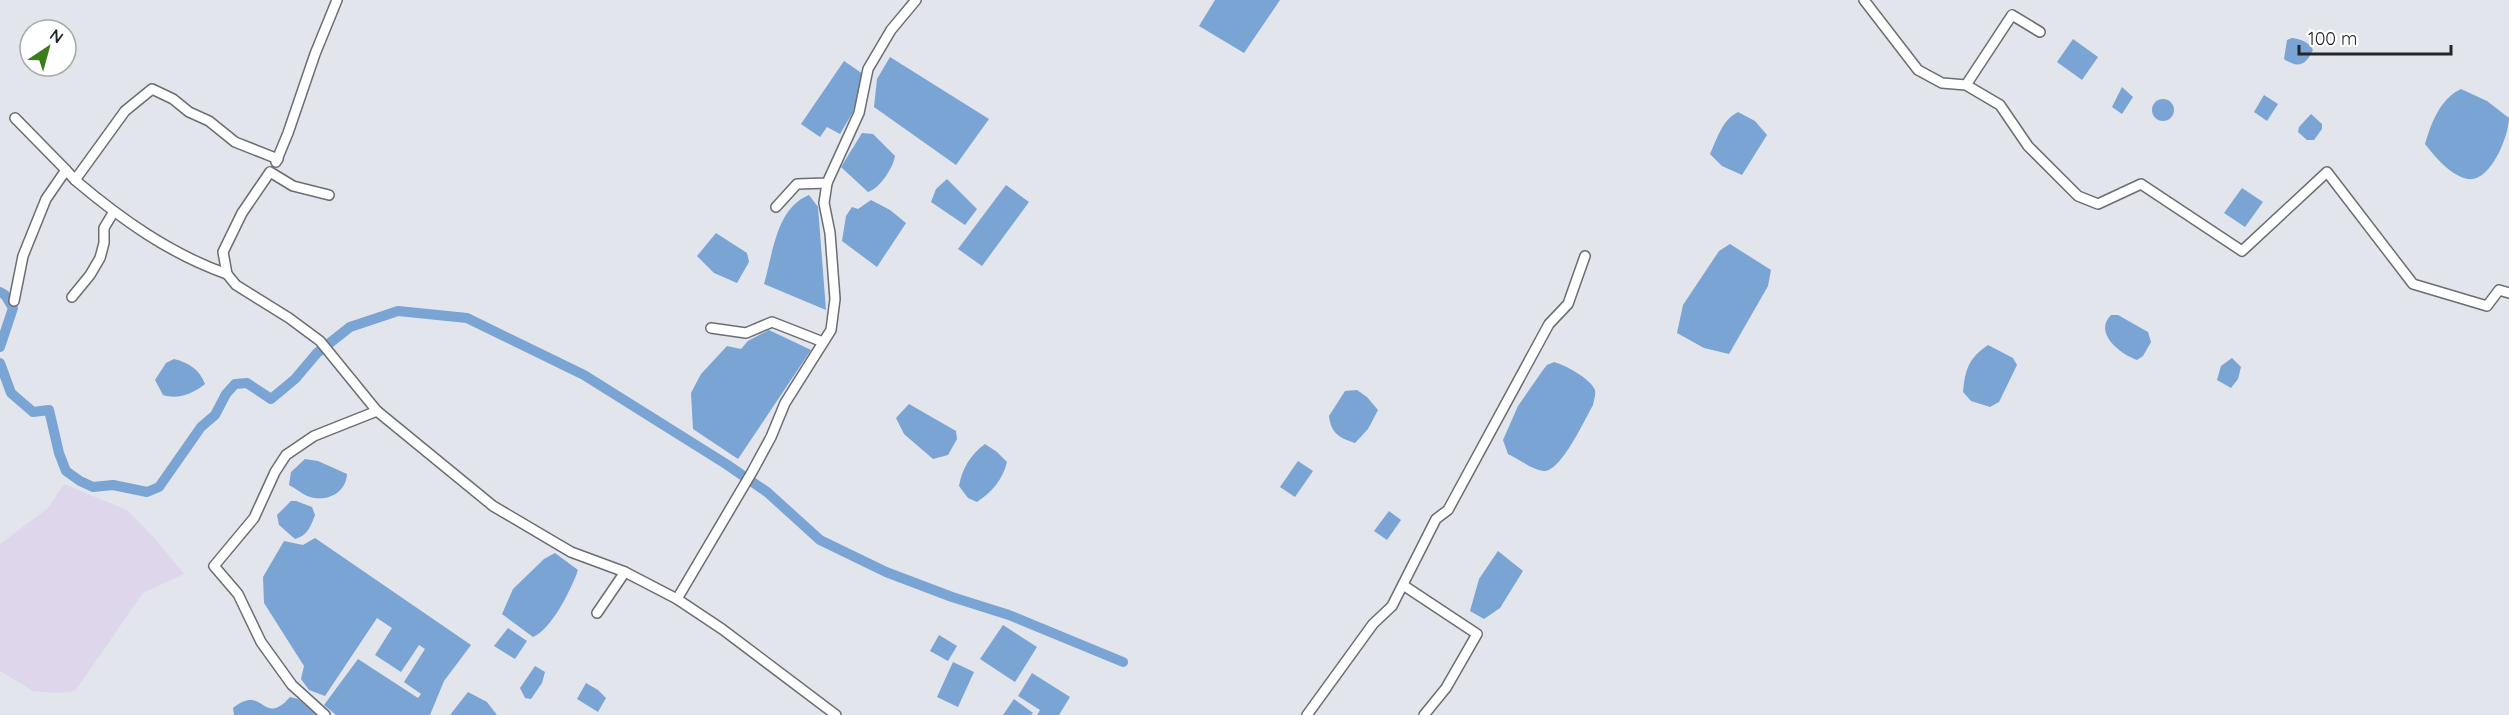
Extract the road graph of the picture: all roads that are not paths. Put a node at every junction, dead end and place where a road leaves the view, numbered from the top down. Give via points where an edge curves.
1 (337, 0) edge
2 (916, 0) edge
3 (1864, 0) edge
4 (2040, 32) dead end
5 (1966, 85) junction
6 (15, 118) dead end
7 (278, 159) junction
8 (66, 170) junction
9 (270, 172) junction
10 (75, 180) junction
11 (827, 183) junction
12 (329, 195) dead end
13 (776, 207) dead end
14 (113, 213) junction
15 (1585, 256) dead end
16 (227, 274) junction
17 (2509, 293) edge
18 (72, 297) dead end
19 (14, 301) dead end
20 (711, 328) dead end
21 (823, 342) junction
22 (377, 411) junction
23 (625, 572) junction
24 (1403, 585) junction
25 (677, 599) junction
26 (597, 613) dead end
27 (325, 715) edge
28 (836, 715) edge
29 (1307, 715) edge
30 (1424, 715) edge

1 - 7 street
2 - 11 street via 891,30 868,69 860,113
3 - 5 street via 1918,70 1942,83
4 - 5 street via 2012,15
5 - 17 street via 2000,105 2028,146 2078,196 2098,204 2141,184 2242,251 2327,172 2413,284 2487,306 2499,290
6 - 8 street
7 - 9 street
7 - 10 street via 235,142 209,121 152,89 125,111
8 - 10 street
8 - 19 street via 46,199 23,256
9 - 12 street via 293,186
9 - 16 street via 242,213 223,252
10 - 14 street
11 - 13 street via 797,184
11 - 21 street via 824,203 835,299 831,330
14 - 16 street via 196,263
14 - 18 street via 104,228 100,258
15 - 24 street via 1568,304 1549,324 1448,510 1436,519
16 - 22 street via 236,285 321,341
20 - 21 street via 746,333 772,322
21 - 25 street
22 - 23 street via 493,506 571,552
22 - 27 street via 314,436 286,455 254,518 214,566 238,594 261,642 292,685
23 - 25 street
23 - 26 street
24 - 29 street via 1392,606 1372,624
24 - 30 street via 1477,634 1446,688
25 - 28 street

